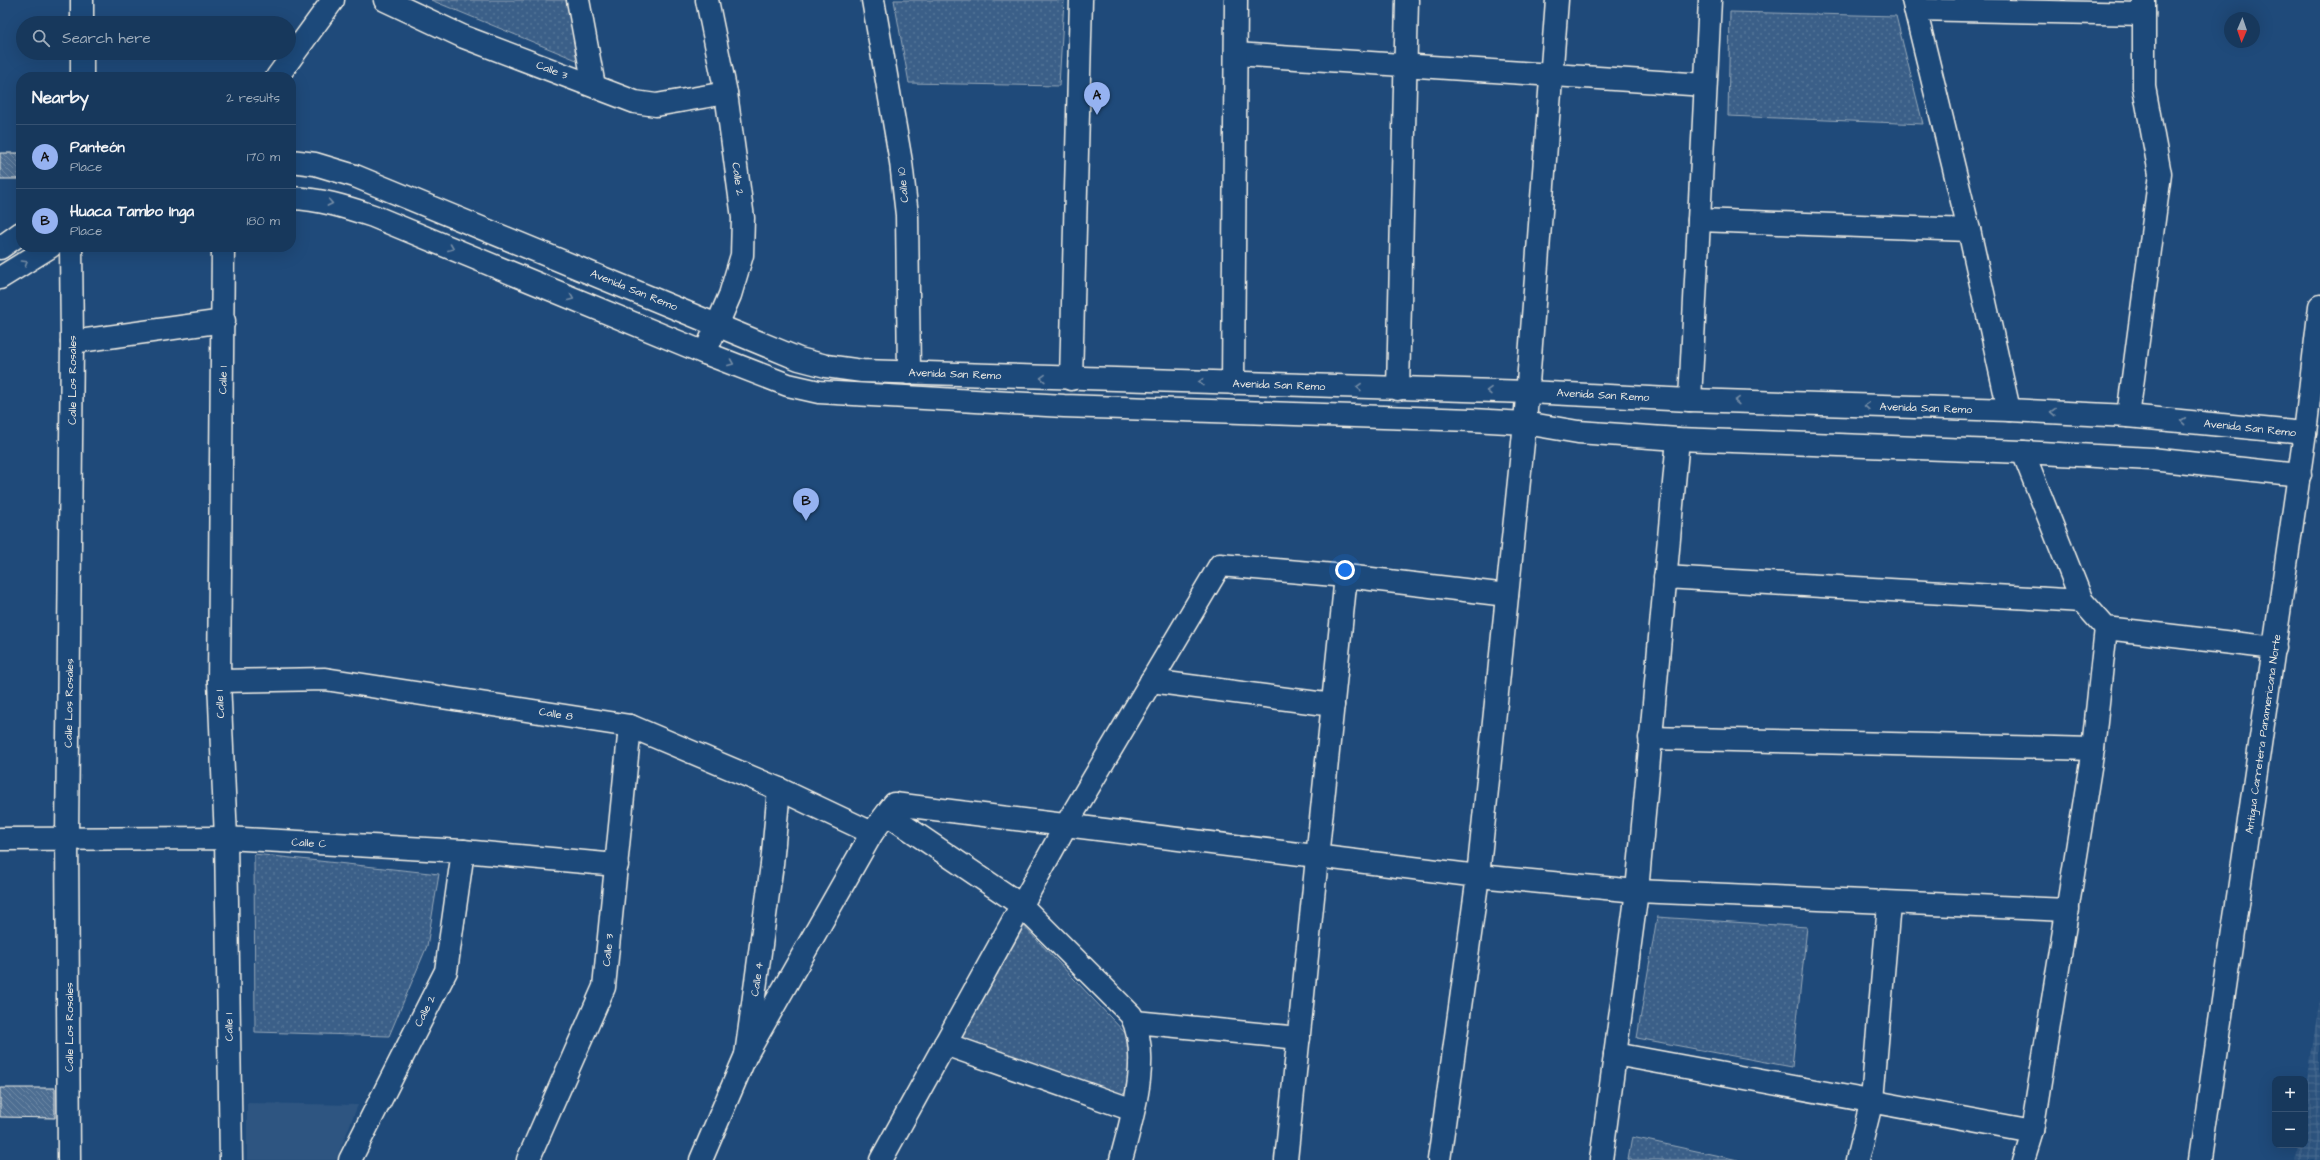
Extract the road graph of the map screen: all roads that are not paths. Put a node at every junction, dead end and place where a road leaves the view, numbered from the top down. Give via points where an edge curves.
1 (82, 0) edge
2 (333, 0) edge
3 (385, 0) edge
4 (578, 0) edge
5 (707, 0) edge
6 (874, 0) edge
7 (1081, 0) edge
8 (1236, 0) edge
9 (1407, 0) edge
10 (1557, 0) edge
11 (1710, 0) edge
12 (1914, 4) edge
13 (2144, 7) edge
14 (82, 16) edge
15 (296, 51) edge
16 (1236, 54) junction
17 (82, 60) edge
18 (289, 60) edge
19 (1405, 65) junction
20 (82, 72) edge
21 (281, 72) edge
22 (1552, 75) junction
23 (1705, 85) junction
24 (594, 86) junction
25 (726, 94) junction
26 (296, 162) edge
27 (296, 198) edge
28 (1699, 220) junction
29 (1969, 230) junction
30 (16, 237) edge
31 (0, 248) edge
32 (42, 252) edge
33 (71, 252) edge
34 (224, 252) edge
35 (0, 278) edge
36 (2320, 306) edge
37 (224, 321) junction
38 (717, 324) junction
39 (72, 342) junction
40 (705, 353) junction
41 (909, 373) junction
42 (1071, 379) junction
43 (1232, 383) junction
44 (1398, 389) junction
45 (1528, 392) junction
46 (1690, 400) junction
47 (2009, 410) junction
48 (2128, 416) junction
49 (1525, 423) junction
50 (2305, 433) junction
51 (1678, 439) junction
52 (2023, 452) junction
53 (2300, 475) junction
54 (1346, 576) junction
55 (1665, 577) junction
56 (1507, 595) junction
57 (2082, 601) junction
58 (2106, 628) junction
59 (2275, 648) junction
60 (219, 681) junction
61 (1151, 682) junction
62 (1333, 704) junction
63 (630, 726) junction
64 (1650, 738) junction
65 (2094, 750) junction
66 (779, 789) junction
67 (887, 814) junction
68 (1066, 825) junction
69 (872, 833) junction
70 (67, 837) junction
71 (226, 838) junction
72 (0, 839) edge
73 (463, 851) junction
74 (1318, 855) junction
75 (617, 865) junction
76 (1478, 876) junction
77 (1636, 891) junction
78 (1889, 904) junction
79 (1021, 905) junction
80 (2068, 910) junction
81 (1135, 1022) junction
82 (1299, 1038) junction
83 (944, 1044) junction
84 (1615, 1054) junction
85 (746, 1055) junction
86 (1872, 1100) junction
87 (1133, 1110) junction
88 (2032, 1131) junction
89 (70, 1160) edge
90 (231, 1160) edge
91 (350, 1160) edge
92 (528, 1160) edge
93 (701, 1160) edge
94 (881, 1160) edge
95 (1121, 1160) edge
96 (1286, 1160) edge
97 (1439, 1160) edge
98 (1601, 1160) edge
99 (1857, 1160) edge
100 (2024, 1160) edge
101 (2200, 1160) edge

1 - 14 street
2 - 15 street
3 - 24 street, Calle 3 via 464,37
4 - 24 street
5 - 25 street, Calle 2
6 - 41 street, Calle 10 via 901,162 907,215
7 - 42 street
8 - 16 street
9 - 19 street
10 - 22 street
11 - 23 street
12 - 13 street
12 - 29 street
13 - 48 street via 2144,87 2160,174
16 - 19 street
16 - 43 street
17 - 20 street
18 - 21 street
19 - 22 street
19 - 44 street
22 - 23 street
22 - 45 street
23 - 28 street
24 - 25 street, Calle 3 via 635,102 656,105
25 - 38 street, Calle 2 via 743,218 742,255 730,295
26 - 38 street, Avenida San Remo via 315,164 355,176
27 -> 40 street via 342,205 373,216
28 - 29 street
28 - 46 street
29 - 47 street
30 - 31 street
35 -> 32 street
33 - 39 street, Calle Los Rosales
34 - 37 street, Calle 1
36 - 50 street, Antigua Carretera Panamericana Norte
37 - 39 street
37 - 60 street, Calle 1
38 - 40 street, Calle 2
38 - 41 street, Avenida San Remo via 798,359 862,371
39 - 70 street, Calle Los Rosales
40 -> 49 street via 788,385 818,392 1064,406
42 -> 41 street, Avenida San Remo
43 -> 42 street, Avenida San Remo
44 -> 43 street, Avenida San Remo
45 -> 44 street, Avenida San Remo
45 - 46 street, Avenida San Remo
45 - 49 street
47 -> 46 street, Avenida San Remo
48 -> 47 street, Avenida San Remo
50 -> 48 street, Avenida San Remo
49 - 51 street via 1578,432
49 - 56 street
50 - 53 street, Antigua Carretera Panamericana Norte
51 - 52 street
51 - 55 street
52 - 53 street via 2151,459
52 - 57 street
53 - 59 street, Antigua Carretera Panamericana Norte
54 - 56 street
54 - 61 street via 1220,565
54 - 62 street
55 - 57 street
55 - 64 street
56 - 76 street
57 - 58 street
58 - 59 street
58 - 65 street
59 - 101 street, Antigua Carretera Panamericana Norte
60 - 63 street, Calle 8 via 325,678
60 - 71 street, Calle 1
61 - 62 street
61 - 68 street
62 - 74 street
63 - 66 street, Calle 8
63 - 75 street, Calle 3
64 - 65 street
64 - 77 street
65 - 80 street
66 - 69 street, Calle 8
66 - 85 street, Calle 4 via 772,864
67 - 68 street via 894,804
67 - 69 street
67 - 79 street
68 - 74 street
68 - 79 street
69 - 85 street
70 - 71 street, Calle C
70 - 72 street, Calle C
70 - 89 street, Calle Los Rosales
71 - 73 street, Calle C
71 - 90 street, Calle 1
73 - 75 street, Calle C
73 - 91 street, Calle 2 via 446,970
74 - 76 street
74 - 82 street
75 - 92 street, Calle 3 via 604,987
76 - 77 street
76 - 97 street
77 - 78 street
77 - 84 street
78 - 80 street
78 - 86 street
79 - 81 street via 1131,1015
79 - 83 street
80 - 88 street
81 - 82 street
81 - 87 street via 1141,1062
82 - 96 street
83 - 87 street
83 - 94 street
84 - 86 street
84 - 98 street
85 - 93 street, Calle 4
86 - 88 street
86 - 99 street
87 - 95 street
88 - 100 street

